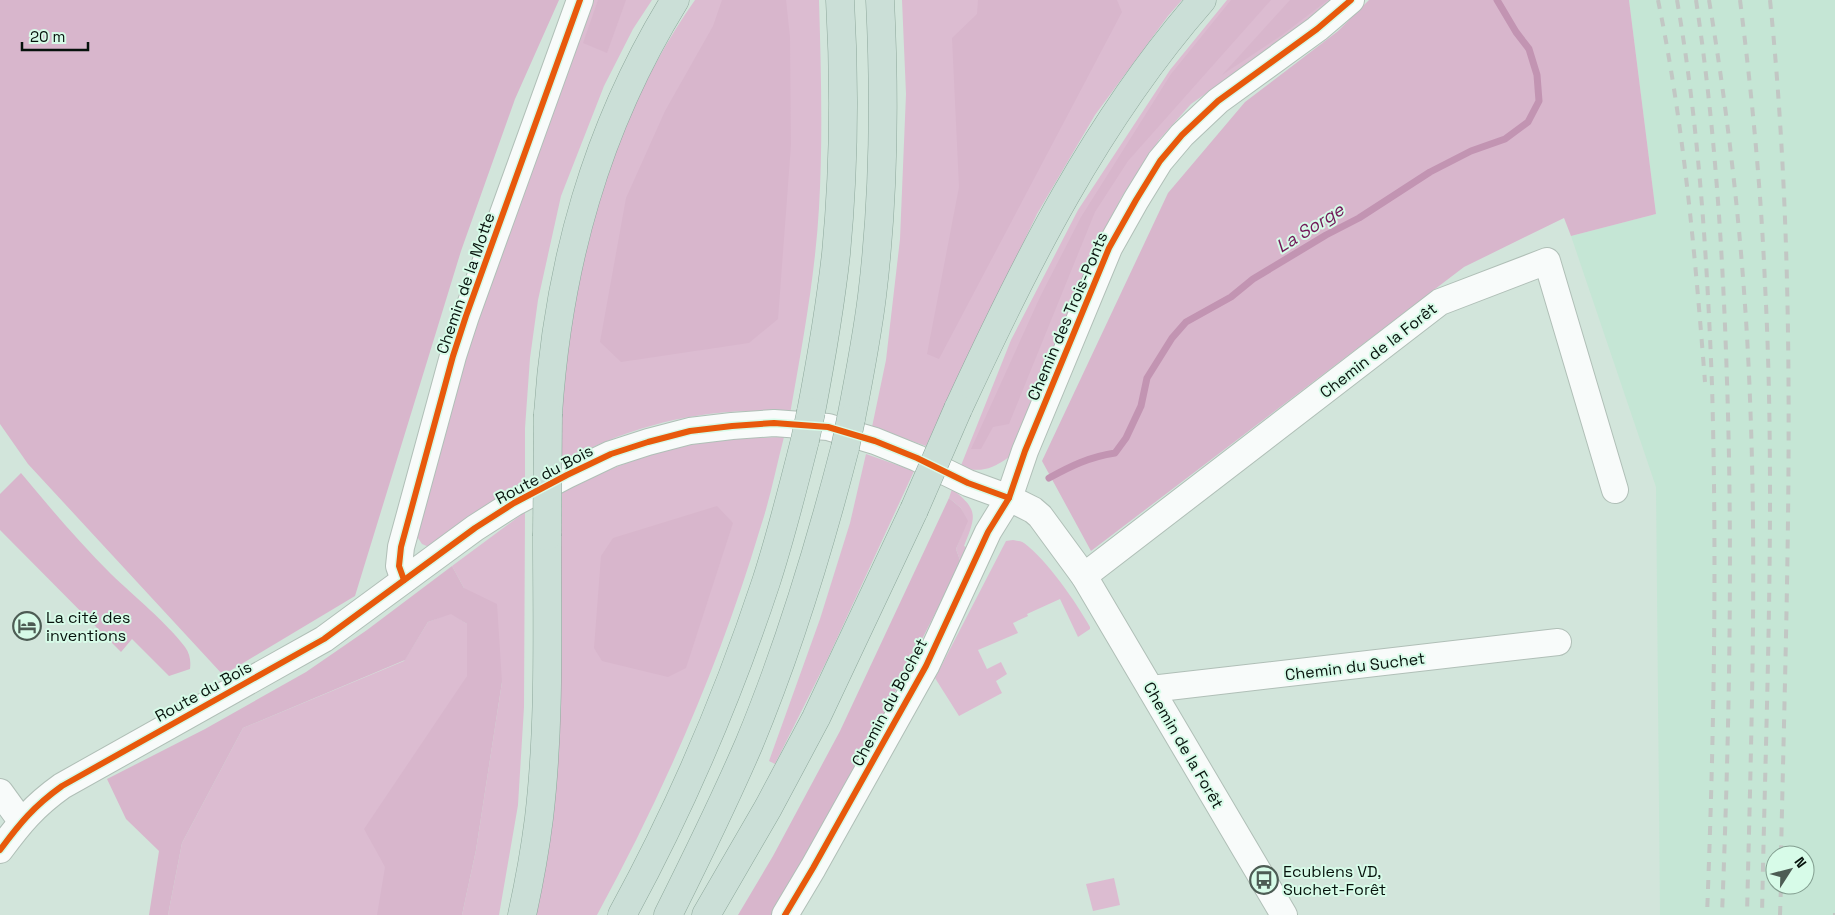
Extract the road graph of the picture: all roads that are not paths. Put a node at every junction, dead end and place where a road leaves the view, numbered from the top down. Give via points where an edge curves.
1 (580, 0) edge
2 (675, 0) edge
3 (840, 0) edge
4 (880, 0) edge
5 (1202, 0) edge
6 (1351, 0) edge
7 (1615, 490) dead end
8 (1009, 498) junction
9 (1084, 576) junction
10 (404, 580) junction
11 (1558, 642) dead end
12 (1152, 689) junction
13 (0, 792) edge
14 (21, 821) junction
15 (0, 850) edge
16 (522, 915) edge
17 (622, 915) edge
18 (668, 915) edge
19 (706, 915) edge
20 (785, 915) edge
21 (1284, 915) edge

1 - 10 street, Chemin de la Motte via 453,356 401,547 399,566
2 - 16 highway, bridge via 643,56 597,164 579,220 555,336 548,414 544,753 539,817
3 - 17 highway, bridge via 843,110 839,215 828,314 805,440 766,581 732,679 662,838
4 - 18 highway, bridge via 884,110 879,217 872,296 845,448 817,554 769,693 727,793
5 - 19 highway, bridge via 1128,95 1074,178 1026,266 812,726
6 - 8 street, Chemin des Trois-Ponts via 1317,29 1218,101 1182,135 1160,162 1110,248 1025,451
7 - 9 street, Chemin de la Forêt via 1546,261 1440,302
8 - 9 street, Chemin de la Forêt via 1040,516
8 - 10 street, Route du Bois via 875,441 828,427 774,423 690,431 611,454 567,475 514,503
8 - 20 street, Chemin du Bochet via 988,532 926,666
9 - 12 street, Chemin de la Forêt
10 - 14 street, Route du Bois via 324,639 62,786
11 - 12 street, Chemin du Suchet
12 - 21 street, Chemin de la Forêt
13 - 14 street
14 - 15 street, Route du Bois

